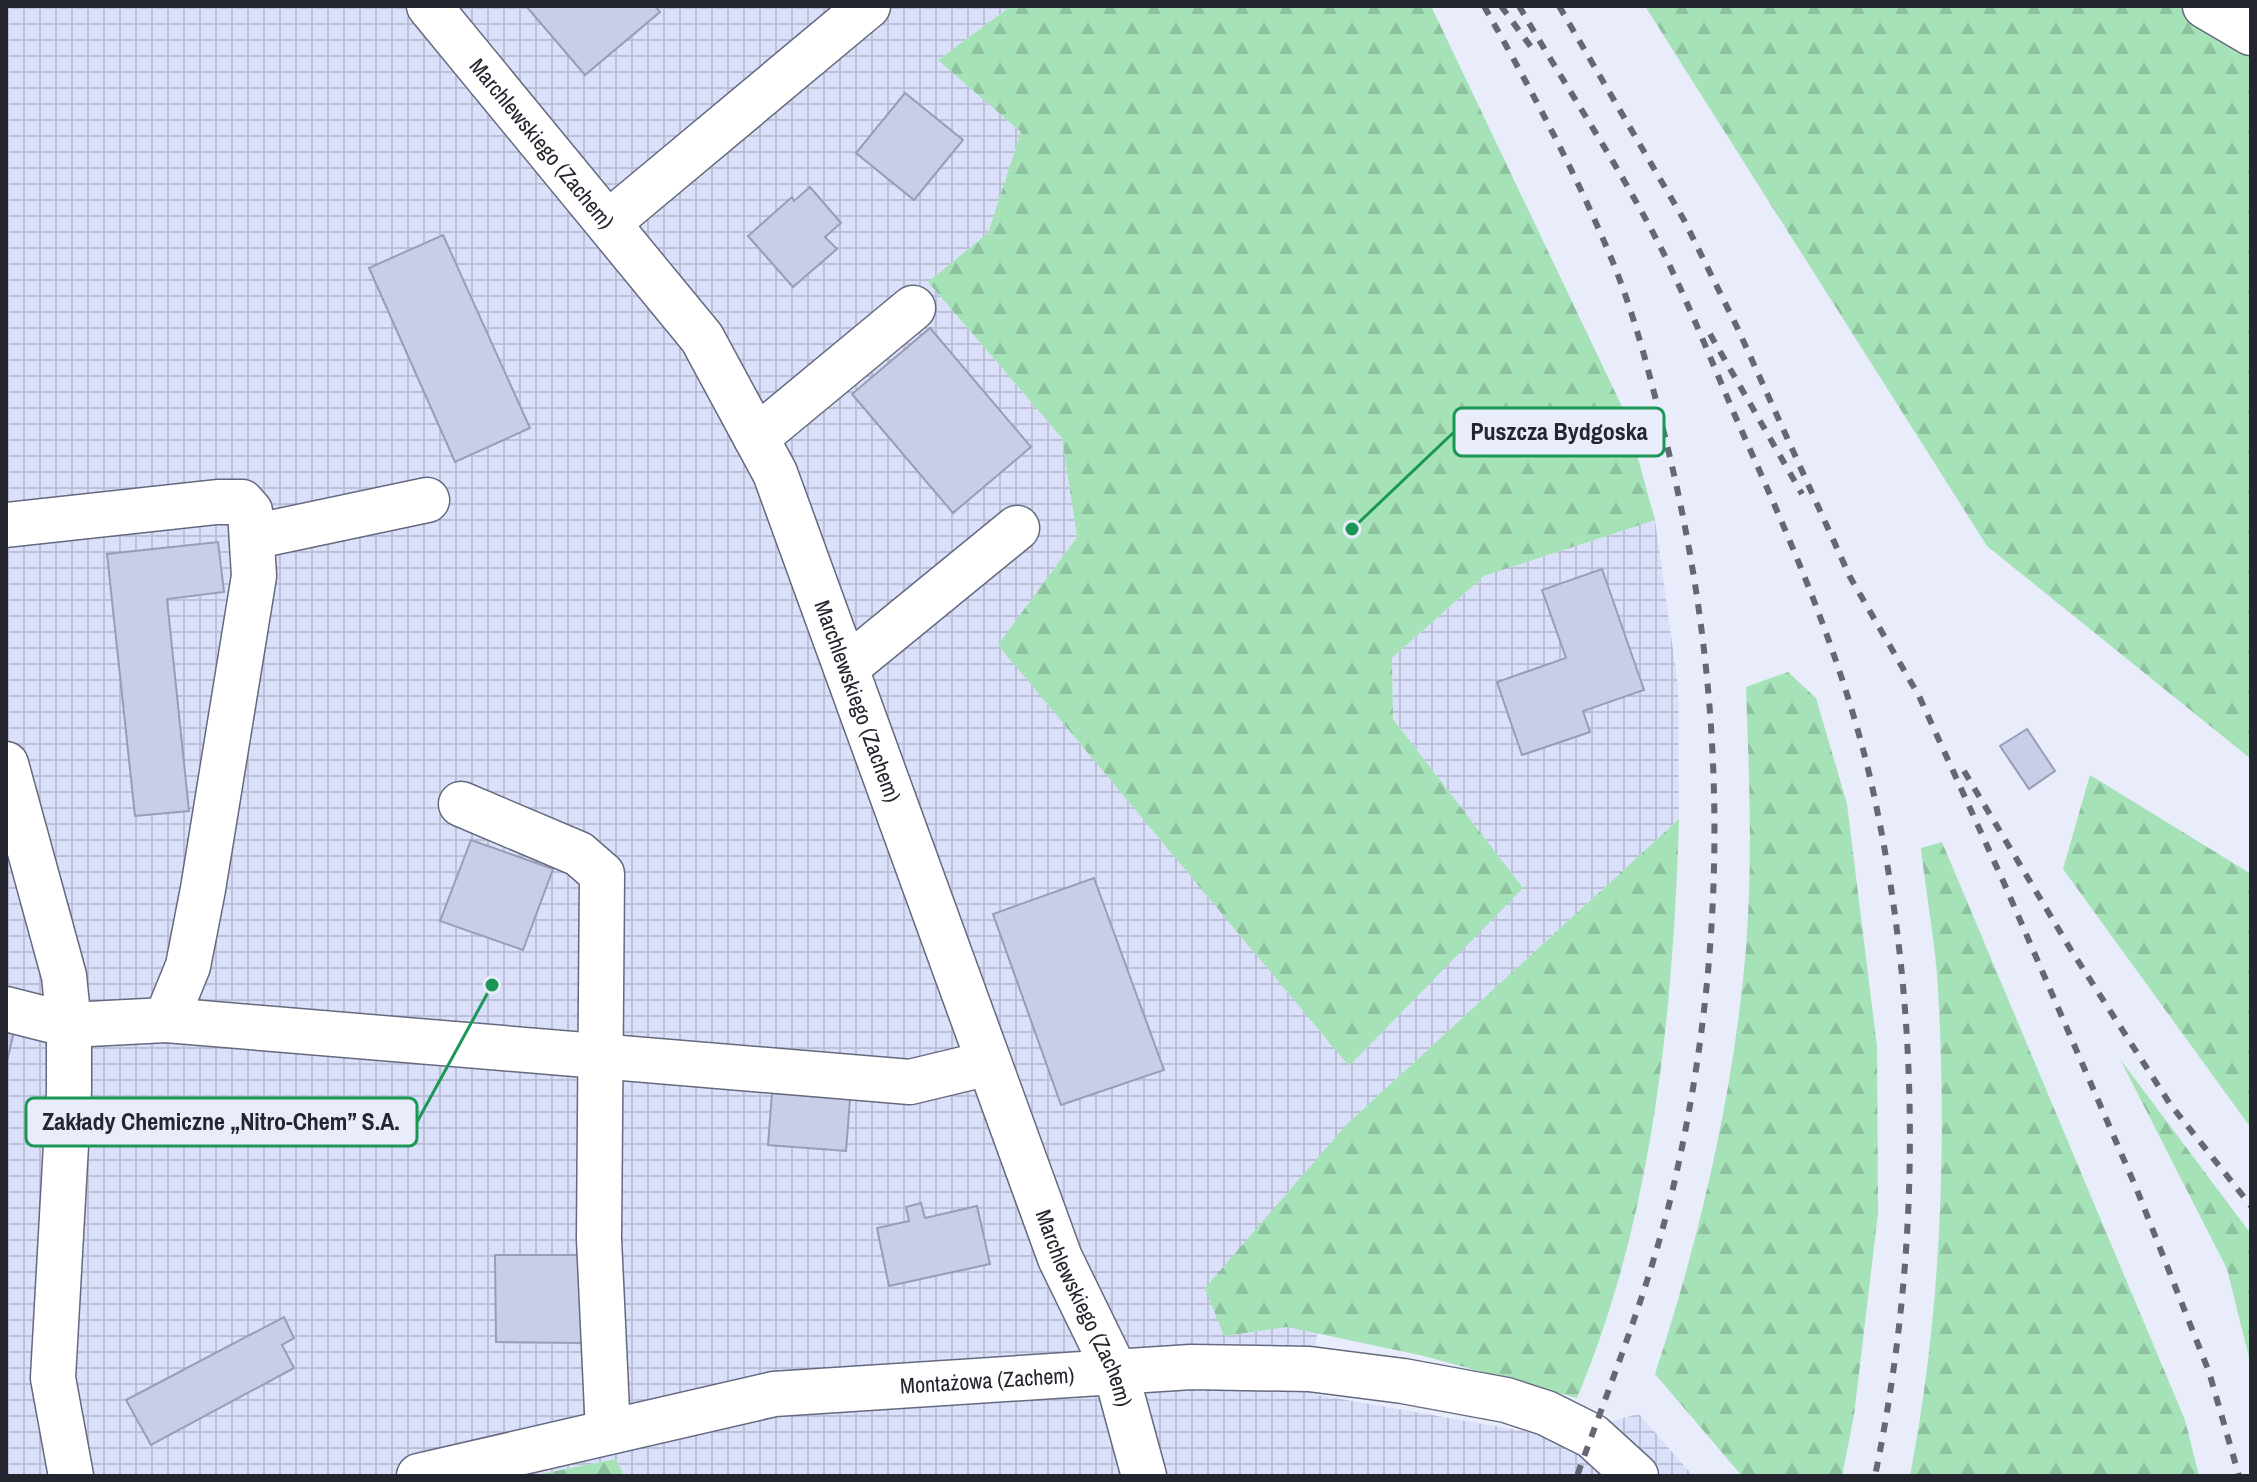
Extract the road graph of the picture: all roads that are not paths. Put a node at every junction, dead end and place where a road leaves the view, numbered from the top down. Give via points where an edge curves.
1 (429, 6) edge
2 (868, 6) edge
3 (2205, 6) edge
4 (2251, 33) edge
5 (608, 223) junction
6 (913, 308) dead end
7 (756, 438) junction
8 (427, 500) dead end
9 (6, 525) edge
10 (1017, 528) dead end
11 (252, 537) junction
12 (847, 667) junction
13 (6, 764) edge
14 (461, 804) dead end
15 (6, 1009) edge
16 (166, 1020) junction
17 (69, 1025) junction
18 (600, 1059) junction
19 (989, 1063) junction
20 (1116, 1373) junction
21 (608, 1432) junction
22 (71, 1476) edge
23 (419, 1476) edge
24 (1144, 1476) edge
25 (1636, 1476) edge

1 - 5 lane, Marchlewskiego (Zachem)
2 - 5 lane
3 - 4 lane
5 - 7 lane, Marchlewskiego (Zachem) via 702,338
6 - 7 lane
7 - 12 lane, Marchlewskiego (Zachem) via 775,473
8 - 11 lane
9 - 11 lane via 242,502 250,511
10 - 12 lane
11 - 16 lane via 254,576 203,889 188,966
12 - 19 lane, Marchlewskiego (Zachem)
13 - 17 lane via 64,976
14 - 18 lane via 579,854 602,874
15 - 17 lane
16 - 17 lane
16 - 18 lane
17 - 22 lane via 53,1378
18 - 19 lane via 910,1082
18 - 21 lane via 599,1239
19 - 20 lane, Marchlewskiego (Zachem) via 1060,1258
20 - 21 lane, Montażowa (Zachem) via 774,1394
20 - 24 lane, Marchlewskiego (Zachem)
20 - 25 lane, Montażowa (Zachem) via 1191,1367 1309,1369 1506,1400 1592,1436
21 - 23 lane, Montażowa (Zachem)

